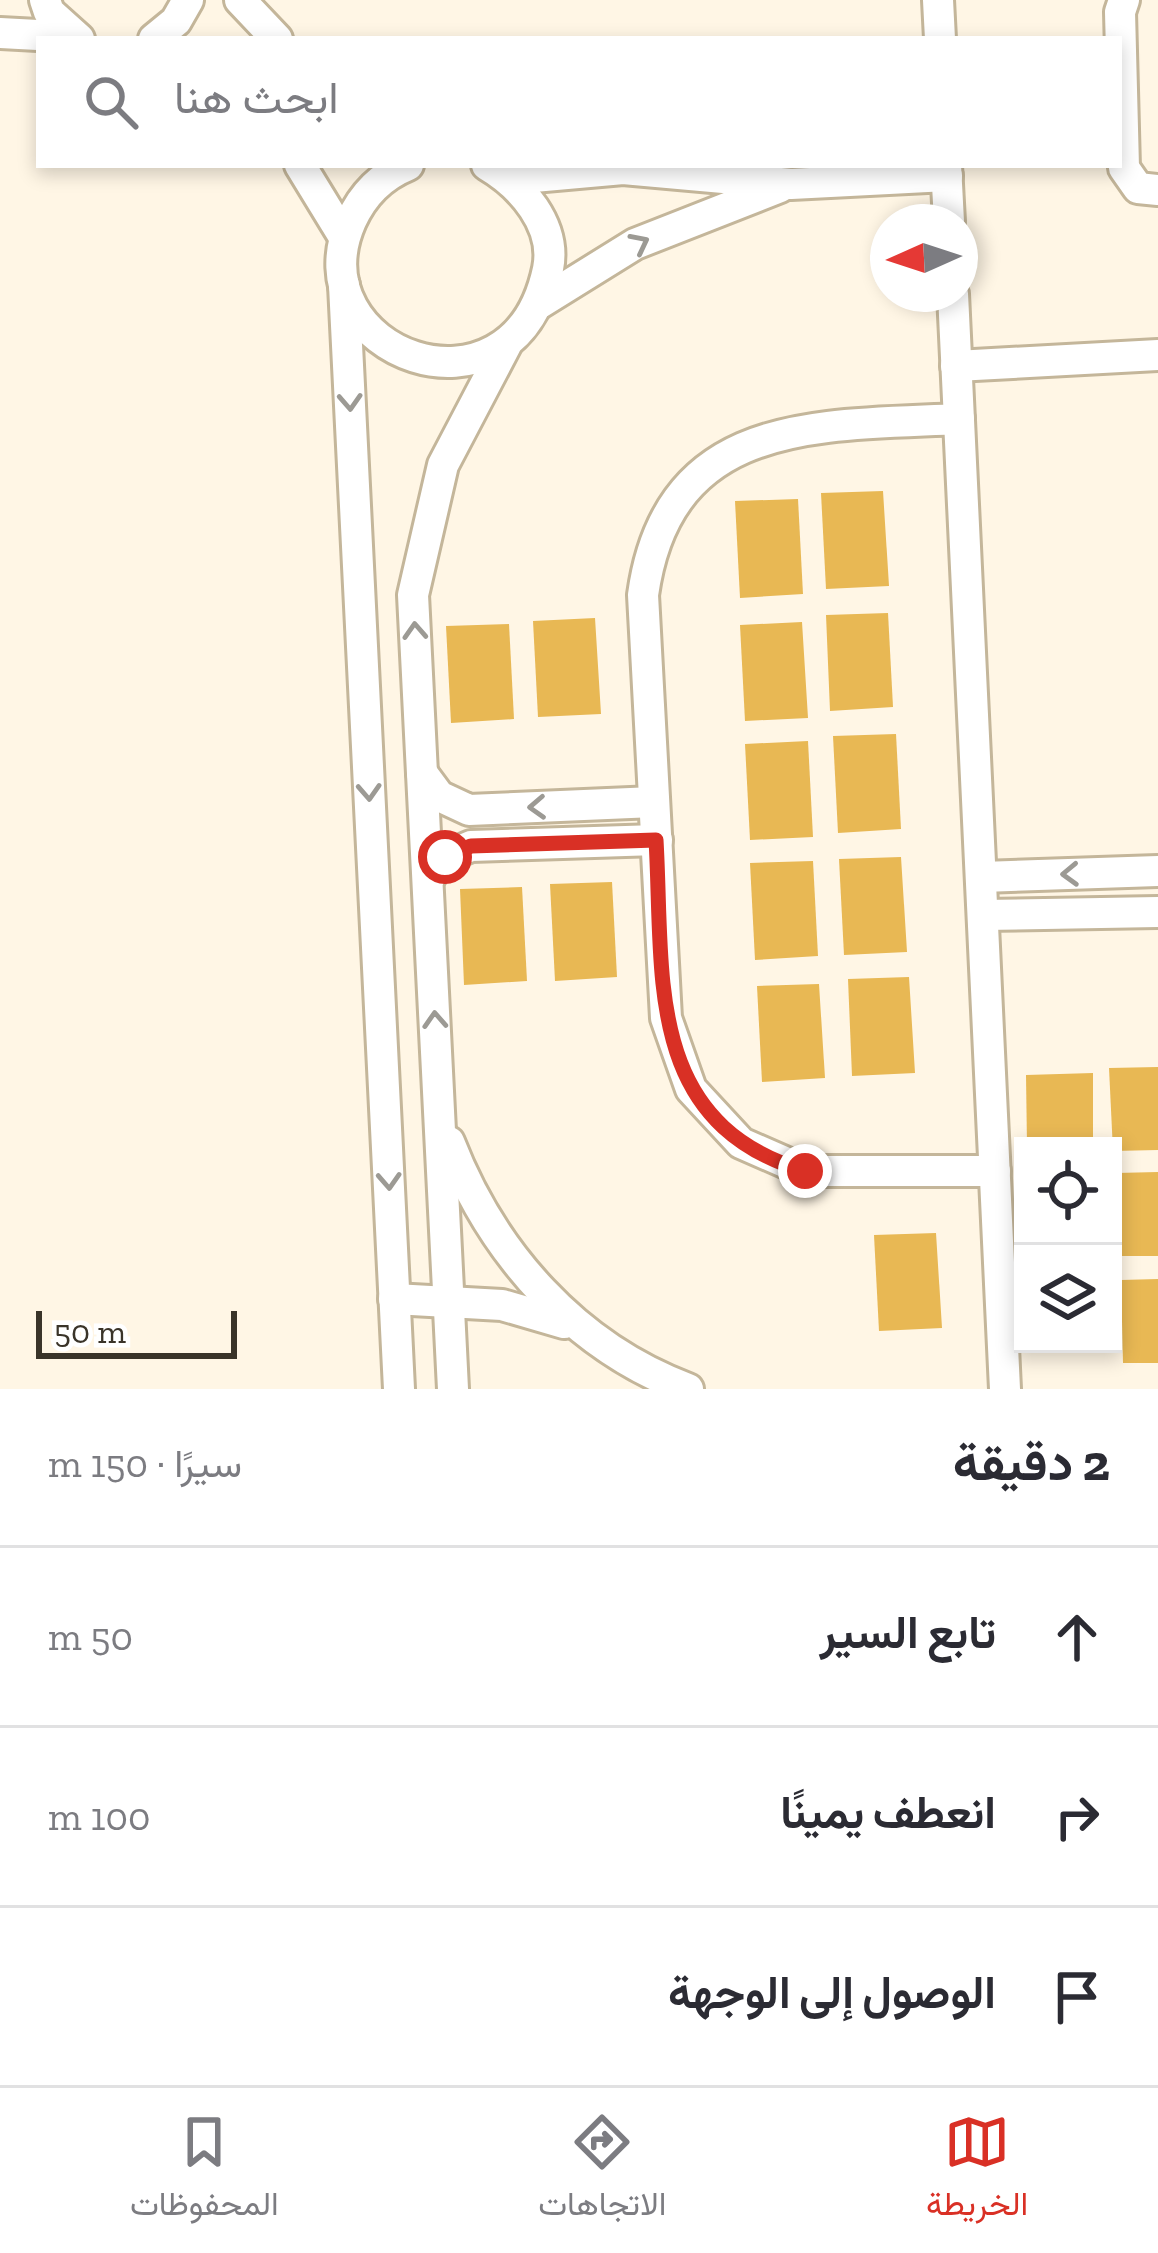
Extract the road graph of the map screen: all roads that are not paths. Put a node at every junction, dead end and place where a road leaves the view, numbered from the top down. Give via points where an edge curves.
1 (45, 0) edge
2 (188, 0) edge
3 (240, 0) edge
4 (938, 0) edge
5 (1124, 0) edge
6 (0, 33) edge
7 (46, 36) edge
8 (75, 36) edge
9 (158, 36) edge
10 (274, 36) edge
11 (940, 36) edge
12 (1121, 36) edge
13 (1122, 90) edge
14 (302, 168) edge
15 (400, 168) edge
16 (947, 171) edge
17 (499, 172) edge
18 (791, 184) junction
19 (1158, 190) edge
20 (948, 204) edge
21 (344, 237) junction
22 (344, 285) junction
23 (540, 303) junction
24 (953, 312) edge
25 (506, 345) junction
26 (1158, 355) edge
27 (956, 366) junction
28 (959, 419) junction
29 (422, 772) junction
30 (654, 802) junction
31 (656, 840) junction
32 (1158, 871) edge
33 (982, 878) junction
34 (428, 880) junction
35 (1158, 912) edge
36 (983, 915) junction
37 (440, 1118) junction
38 (995, 1171) junction
39 (394, 1299) junction
40 (448, 1301) junction
41 (586, 1332) junction
42 (635, 1375) edge
43 (399, 1389) edge
44 (453, 1389) edge
45 (688, 1389) edge
46 (1005, 1389) edge

1 - 8 street
2 - 9 street
3 - 10 street
4 - 11 street
5 - 12 street
6 - 7 street
13 - 19 street via 1124,168 1138,188
14 - 21 street
15 - 21 street via 360,200
16 - 18 street
16 - 20 street
17 - 18 street via 680,170
17 - 23 street via 539,214 550,259
23 -> 18 street via 669,228
21 - 22 street
22 - 25 street via 362,322 391,350 429,364 469,362
22 -> 39 street
23 - 25 street
24 - 27 street
29 -> 25 street via 413,595 419,550 443,464
26 - 27 street
27 - 28 street
28 - 30 street via 788,430 723,457 688,488 652,549 643,595
28 - 33 street
30 -> 29 street via 469,810 439,796
29 - 34 street
30 - 31 street
31 - 34 street via 471,846 445,857
31 - 38 street via 671,1043 691,1089 722,1128 760,1155 829,1175
32 -> 33 street
33 - 36 street
37 -> 34 street
35 - 36 street
36 - 38 street
37 - 40 street
37 - 41 street via 485,1220 548,1299
38 - 46 street
39 - 40 street
39 - 43 street
40 - 41 street via 536,1311
40 - 44 street
41 - 42 street
42 - 45 street

